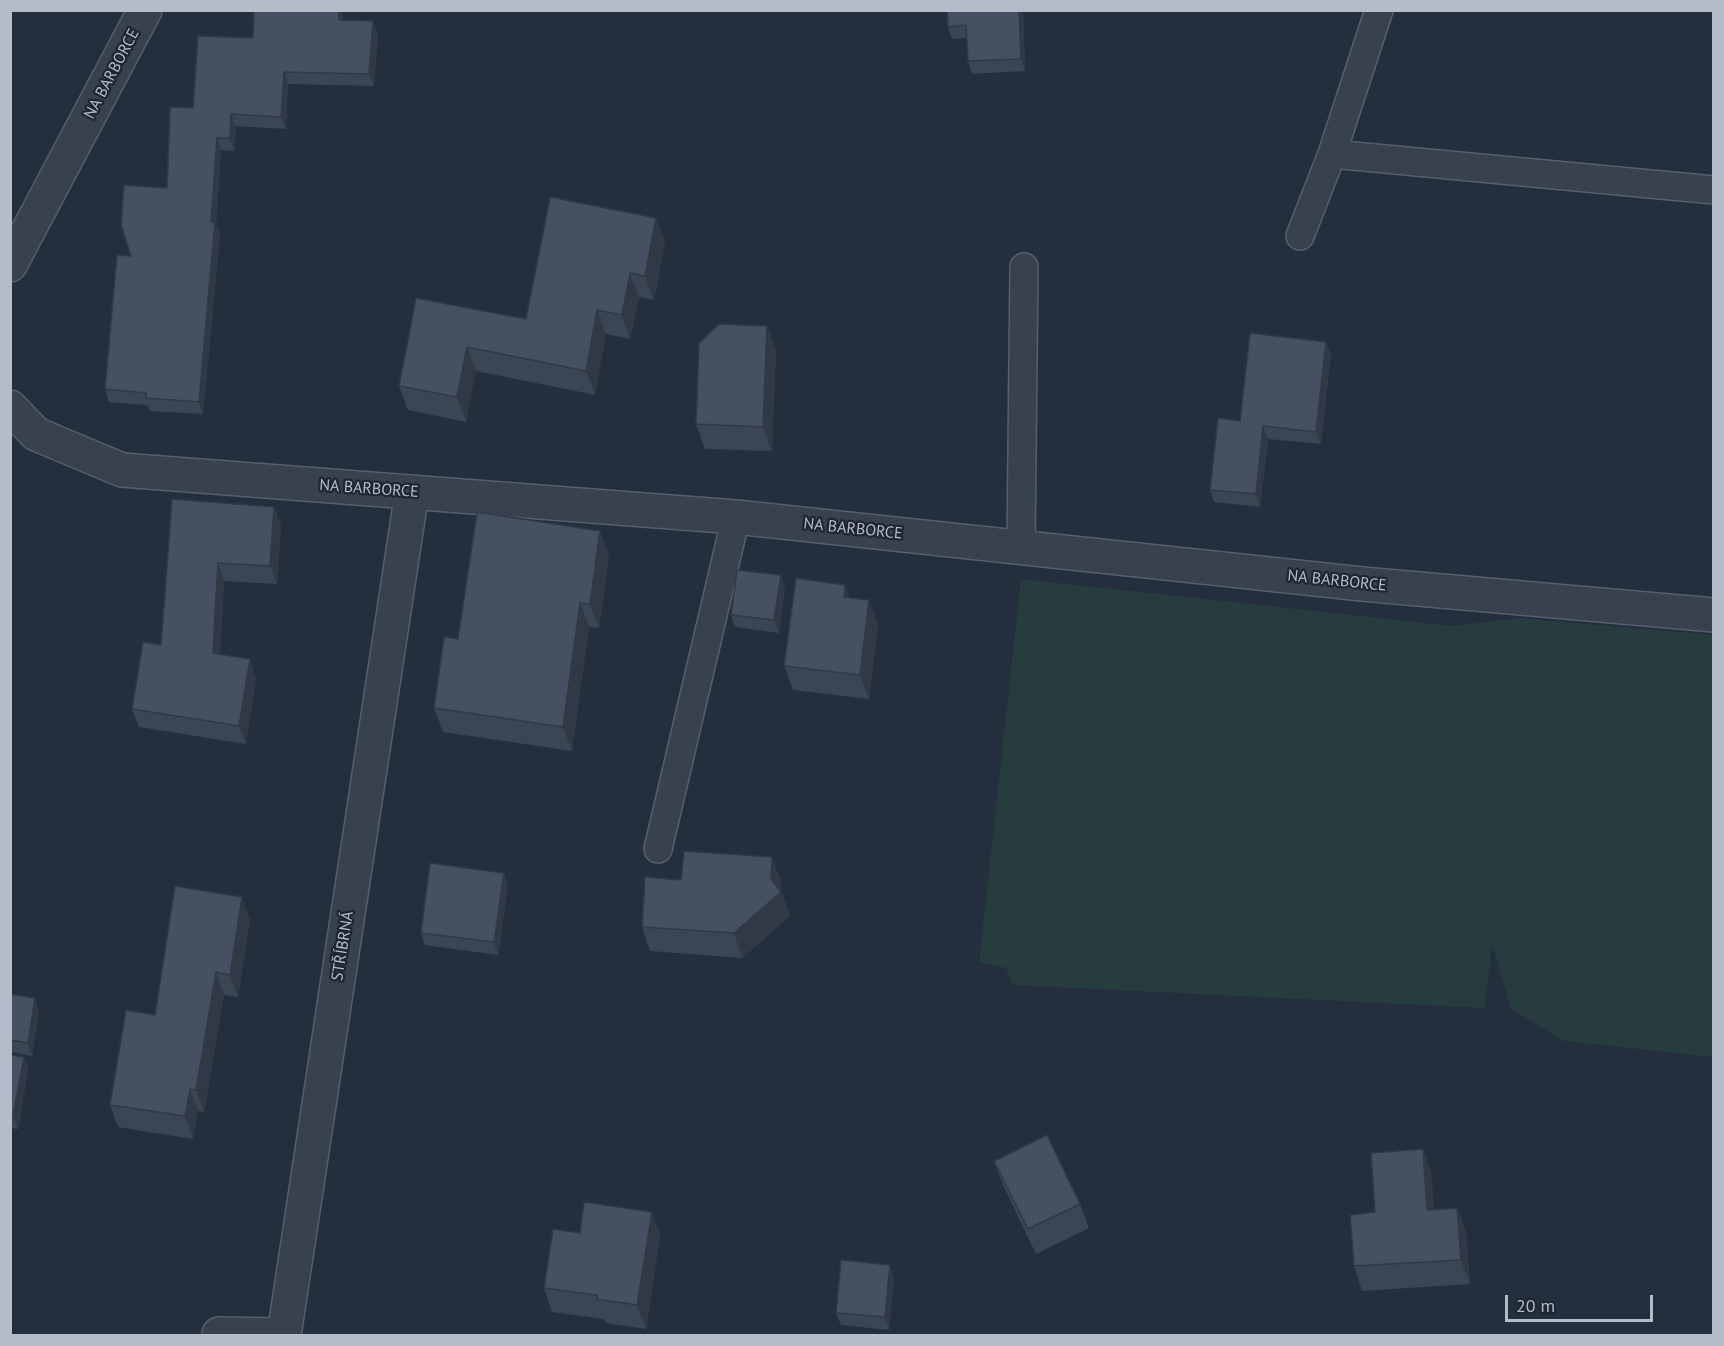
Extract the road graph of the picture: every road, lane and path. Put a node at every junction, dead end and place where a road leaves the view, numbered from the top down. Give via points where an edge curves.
1 (145, 10) edge
2 (1379, 10) edge
3 (1332, 154) junction
4 (1713, 190) edge
5 (1300, 236) dead end
6 (10, 265) edge
7 (1024, 267) dead end
8 (10, 407) edge
9 (412, 492) junction
10 (736, 517) junction
11 (1021, 547) junction
12 (1713, 615) edge
13 (658, 849) dead end
14 (219, 1334) edge

1 - 6 street, NA BARBORCE
2 - 3 lane
3 - 4 lane
3 - 5 lane
7 - 11 lane
8 - 9 street, NA BARBORCE via 36,434 122,470
9 - 10 street, NA BARBORCE
9 - 14 street, STŘÍBRNÁ via 284,1335
10 - 11 street, NA BARBORCE
10 - 13 lane
11 - 12 street, NA BARBORCE via 1362,584

